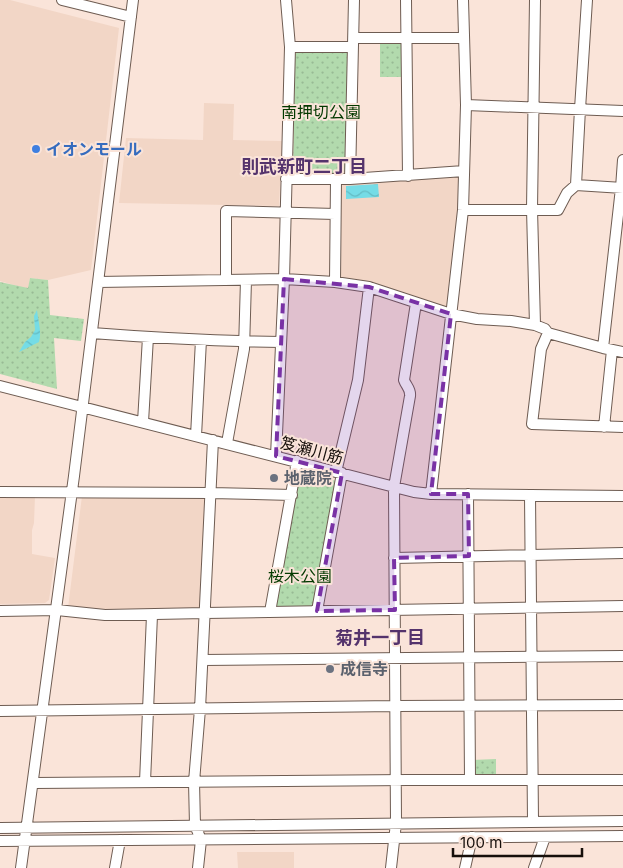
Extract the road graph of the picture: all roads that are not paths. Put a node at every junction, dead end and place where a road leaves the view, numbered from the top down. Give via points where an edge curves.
1 (62, 0) edge
2 (133, 0) edge
3 (286, 0) edge
4 (354, 0) edge
5 (406, 0) edge
6 (463, 0) edge
7 (535, 0) edge
8 (587, 0) edge
9 (131, 17) junction
10 (464, 38) junction
11 (406, 39) junction
12 (353, 42) junction
13 (290, 47) junction
14 (466, 105) junction
15 (534, 108) junction
16 (580, 110) junction
17 (623, 111) edge
18 (623, 160) edge
19 (464, 171) junction
20 (408, 176) junction
21 (286, 179) junction
22 (336, 180) junction
23 (350, 180) junction
24 (576, 185) junction
25 (622, 188) edge
26 (532, 209) junction
27 (463, 210) junction
28 (286, 212) junction
29 (335, 214) junction
30 (284, 279) junction
31 (226, 280) junction
32 (246, 280) junction
33 (98, 282) junction
34 (335, 282) junction
35 (369, 287) junction
36 (416, 303) junction
37 (451, 314) junction
38 (535, 325) junction
39 (92, 333) junction
40 (548, 333) junction
41 (148, 337) junction
42 (201, 340) junction
43 (244, 342) junction
44 (281, 342) junction
45 (608, 349) junction
46 (623, 352) edge
47 (0, 386) edge
48 (83, 407) junction
49 (143, 422) junction
50 (604, 427) junction
51 (623, 428) edge
52 (196, 436) junction
53 (213, 440) junction
54 (227, 443) junction
55 (276, 456) junction
56 (297, 461) junction
57 (339, 472) junction
58 (394, 487) junction
59 (0, 492) edge
60 (72, 493) junction
61 (211, 493) junction
62 (431, 494) junction
63 (468, 494) junction
64 (292, 495) junction
65 (530, 495) junction
66 (623, 496) edge
67 (623, 553) edge
68 (531, 555) junction
69 (469, 556) junction
70 (394, 558) junction
71 (623, 606) edge
72 (531, 607) junction
73 (469, 609) junction
74 (57, 610) junction
75 (395, 610) junction
76 (0, 611) edge
77 (317, 611) junction
78 (270, 612) junction
79 (205, 613) junction
80 (152, 615) junction
81 (623, 656) edge
82 (469, 657) junction
83 (532, 657) junction
84 (395, 658) junction
85 (203, 660) junction
86 (623, 705) edge
87 (395, 706) junction
88 (470, 706) junction
89 (532, 706) junction
90 (148, 709) junction
91 (200, 709) junction
92 (43, 710) junction
93 (0, 711) edge
94 (396, 780) junction
95 (470, 780) junction
96 (533, 780) junction
97 (623, 780) edge
98 (145, 782) junction
99 (194, 782) junction
100 (34, 783) junction
101 (623, 820) edge
102 (533, 821) junction
103 (396, 823) junction
104 (195, 825) junction
105 (0, 828) edge
106 (27, 828) junction
107 (623, 836) edge
108 (472, 837) junction
109 (545, 837) junction
110 (395, 838) junction
111 (120, 840) junction
112 (201, 840) junction
113 (0, 841) edge
114 (26, 841) junction
115 (21, 868) edge
116 (115, 868) edge
117 (198, 868) edge
118 (391, 868) edge
119 (465, 868) edge
120 (534, 868) edge

1 - 9 street
2 - 9 street
3 - 13 street
4 - 12 street
5 - 11 street
6 - 10 street
7 - 15 street
8 - 16 street
9 - 33 street
10 - 11 street
10 - 14 street
11 - 12 street
11 - 20 street
12 - 13 street
12 - 23 street
13 - 21 street
14 - 15 street
14 - 19 street
15 - 16 street
15 - 26 street
16 - 17 street
16 - 24 street
18 - 25 street
19 - 20 street
19 - 27 street
20 - 23 street
21 - 22 street
21 - 28 street
22 - 23 street
22 - 29 street
24 - 25 street
24 - 26 street via 567,193 558,210
25 - 45 street
26 - 27 street
26 - 38 street
27 - 37 street
28 - 29 street
28 - 30 street
28 - 31 street via 226,211
29 - 34 street
30 - 32 street
30 - 34 street
30 - 44 street
31 - 32 street
31 - 33 street
32 - 43 street
33 - 39 street
34 - 35 street
35 - 36 street
35 - 57 street via 358,380
36 - 37 street
36 - 58 street via 404,380 411,392
37 - 38 street
37 - 62 street
38 - 40 street
39 - 41 street
39 - 48 street
40 - 45 street
40 - 50 street via 541,349 532,424
41 - 42 street
41 - 49 street
42 - 43 street
42 - 52 street
43 - 44 street
43 - 54 street
44 - 55 street
45 - 46 street
45 - 50 street
47 - 48 street, 笈瀬川筋
48 - 49 street, 笈瀬川筋
48 - 60 street
49 - 52 street, 笈瀬川筋
50 - 51 street
52 - 53 street, 笈瀬川筋
53 - 54 street, 笈瀬川筋
53 - 61 street
54 - 55 street, 笈瀬川筋
55 - 56 street, 笈瀬川筋
56 - 57 street, 笈瀬川筋
56 - 64 street
57 - 58 street, 笈瀬川筋
57 - 77 street
58 - 62 street, 笈瀬川筋
58 - 70 street
59 - 60 street
60 - 61 street
60 - 74 street
61 - 64 street
61 - 79 street
62 - 63 street, 笈瀬川筋
63 - 65 street, 笈瀬川筋
63 - 69 street
64 - 78 street
65 - 66 street, 笈瀬川筋
65 - 68 street
67 - 68 street
68 - 69 street
68 - 72 street
69 - 70 street
69 - 73 street
70 - 75 street
71 - 72 street
72 - 73 street
72 - 83 street
73 - 75 street
73 - 82 street
74 - 76 street
74 - 80 street
74 - 92 street
75 - 77 street
75 - 84 street
77 - 78 street
78 - 79 street
79 - 80 street
79 - 85 street
80 - 90 street
81 - 83 street
82 - 83 street
82 - 84 street
82 - 88 street
83 - 89 street
84 - 85 street
84 - 87 street
85 - 91 street
86 - 89 street
87 - 88 street
87 - 91 street
87 - 94 street
88 - 89 street
88 - 95 street
89 - 96 street
90 - 91 street
90 - 92 street
90 - 98 street
91 - 99 street
92 - 93 street
92 - 100 street
94 - 95 street
94 - 99 street
94 - 103 street
95 - 96 street
96 - 97 street
96 - 102 street
98 - 99 street
98 - 100 street
99 - 104 street
100 - 106 street
101 - 102 street
102 - 103 street
103 - 104 street
103 - 110 street
104 - 106 street
104 - 112 street
105 - 106 street
106 - 114 street
107 - 109 street
108 - 109 street
108 - 110 street
108 - 119 street
109 - 120 street
110 - 112 street
110 - 118 street
111 - 112 street
111 - 114 street
111 - 116 street
112 - 117 street
113 - 114 street
114 - 115 street

